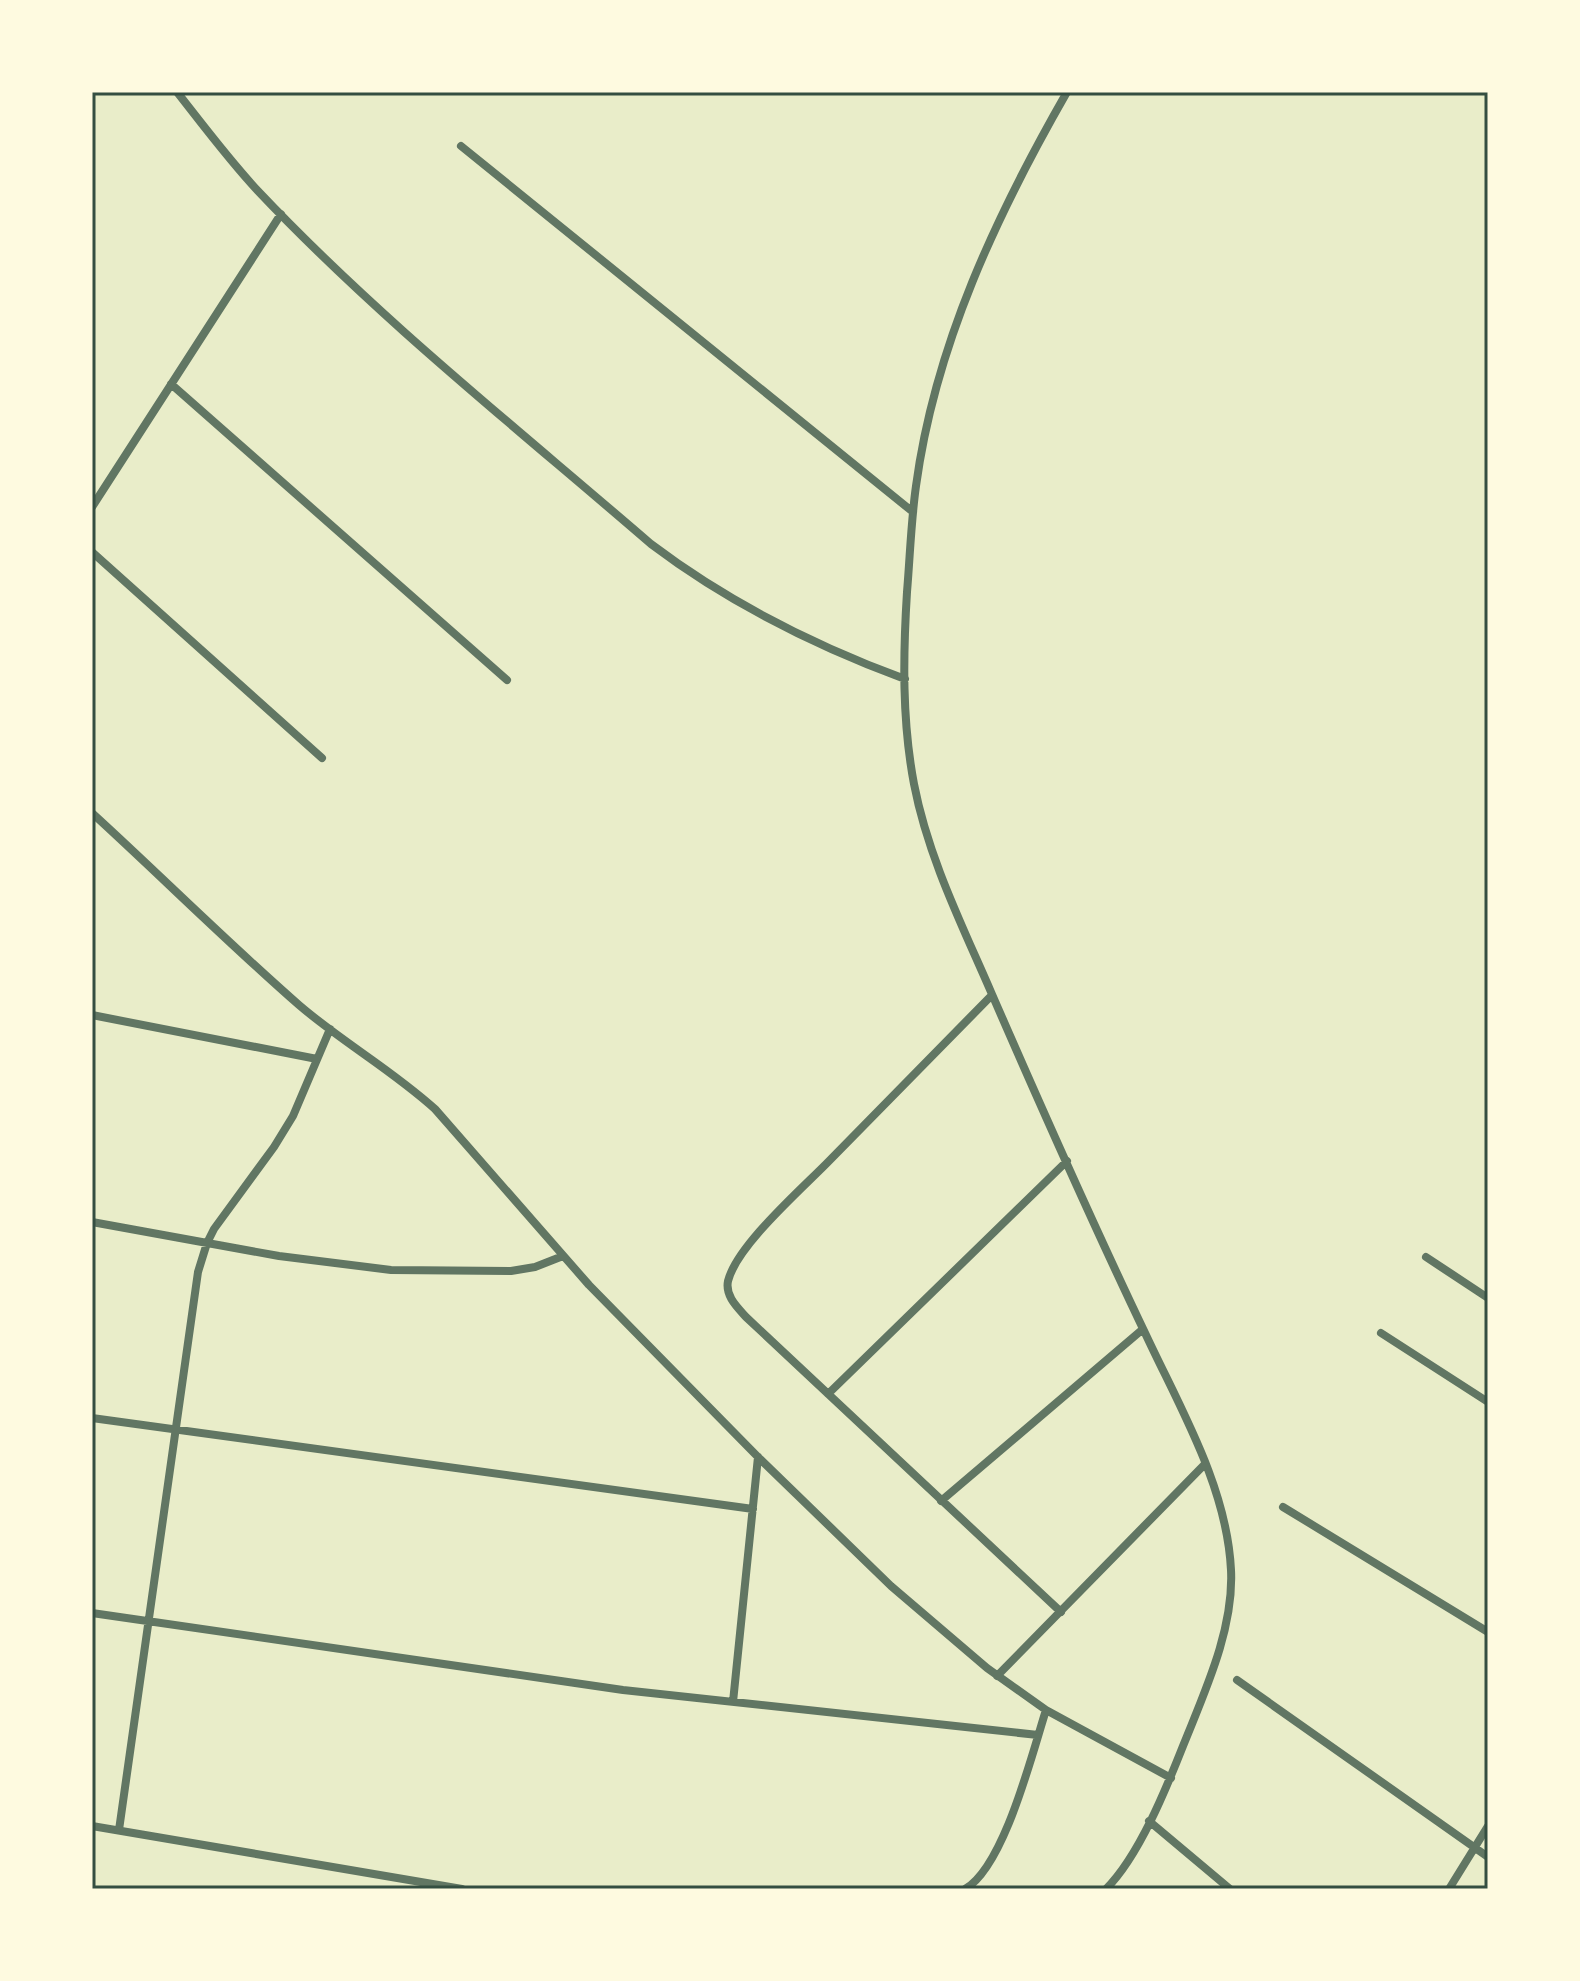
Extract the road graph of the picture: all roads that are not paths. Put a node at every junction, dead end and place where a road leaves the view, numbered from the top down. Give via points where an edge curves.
1 (177, 92) edge
2 (1067, 92) edge
3 (461, 146) dead end
4 (281, 214) junction
5 (171, 384) junction
6 (92, 507) edge
7 (913, 512) junction
8 (92, 552) edge
9 (905, 679) junction
10 (507, 680) dead end
11 (322, 758) dead end
12 (92, 813) edge
13 (992, 995) junction
14 (92, 1015) edge
15 (330, 1029) junction
16 (317, 1059) junction
17 (1067, 1161) junction
18 (92, 1222) edge
19 (207, 1243) junction
20 (563, 1256) junction
21 (1426, 1257) dead end
22 (1488, 1298) edge
23 (1143, 1329) junction
24 (1381, 1333) dead end
25 (828, 1394) junction
26 (1488, 1402) edge
27 (92, 1418) edge
28 (177, 1430) junction
29 (758, 1457) junction
30 (1204, 1465) junction
31 (941, 1501) junction
32 (1283, 1507) dead end
33 (753, 1509) junction
34 (1061, 1612) junction
35 (92, 1613) edge
36 (150, 1621) junction
37 (1488, 1632) edge
38 (997, 1676) junction
39 (1237, 1680) dead end
40 (733, 1702) junction
41 (1046, 1710) junction
42 (1038, 1735) junction
43 (1171, 1778) junction
44 (1149, 1821) junction
45 (92, 1826) edge
46 (1488, 1826) edge
47 (119, 1830) junction
48 (1475, 1848) junction
49 (1488, 1857) edge
50 (462, 1889) edge
51 (965, 1889) edge
52 (1106, 1889) edge
53 (1230, 1889) edge
54 (1449, 1889) edge

1 - 4 street
2 - 7 street via 1013,191 964,299 928,424
3 - 7 street
4 - 5 street
4 - 9 street via 415,340 692,575 791,632
5 - 6 street
5 - 10 street
7 - 9 street
8 - 11 street
9 - 13 street via 914,784 928,843
12 - 15 street
13 - 17 street
13 - 25 street via 770,1221 729,1277 727,1290 734,1304
14 - 16 street
15 - 16 street
15 - 20 street via 435,1109
16 - 19 street via 293,1116
17 - 23 street
17 - 25 street
18 - 19 street
19 - 20 street via 338,1264 454,1272 511,1271
19 - 28 street via 191,1311
20 - 29 street
21 - 22 street
23 - 30 street
23 - 31 street
24 - 26 street
25 - 31 street
27 - 28 street
28 - 33 street
28 - 36 street
29 - 33 street
29 - 38 street via 891,1586
30 - 34 street
30 - 43 street via 1226,1533 1230,1596 1224,1631
31 - 34 street
32 - 37 street
33 - 40 street
34 - 38 street
35 - 36 street
36 - 40 street
36 - 47 street
38 - 41 street
39 - 48 street
40 - 42 street
41 - 42 street
41 - 43 street
42 - 51 street via 998,1847
43 - 44 street
44 - 52 street
44 - 53 street
45 - 47 street
46 - 48 street
47 - 50 street
48 - 49 street
48 - 54 street

